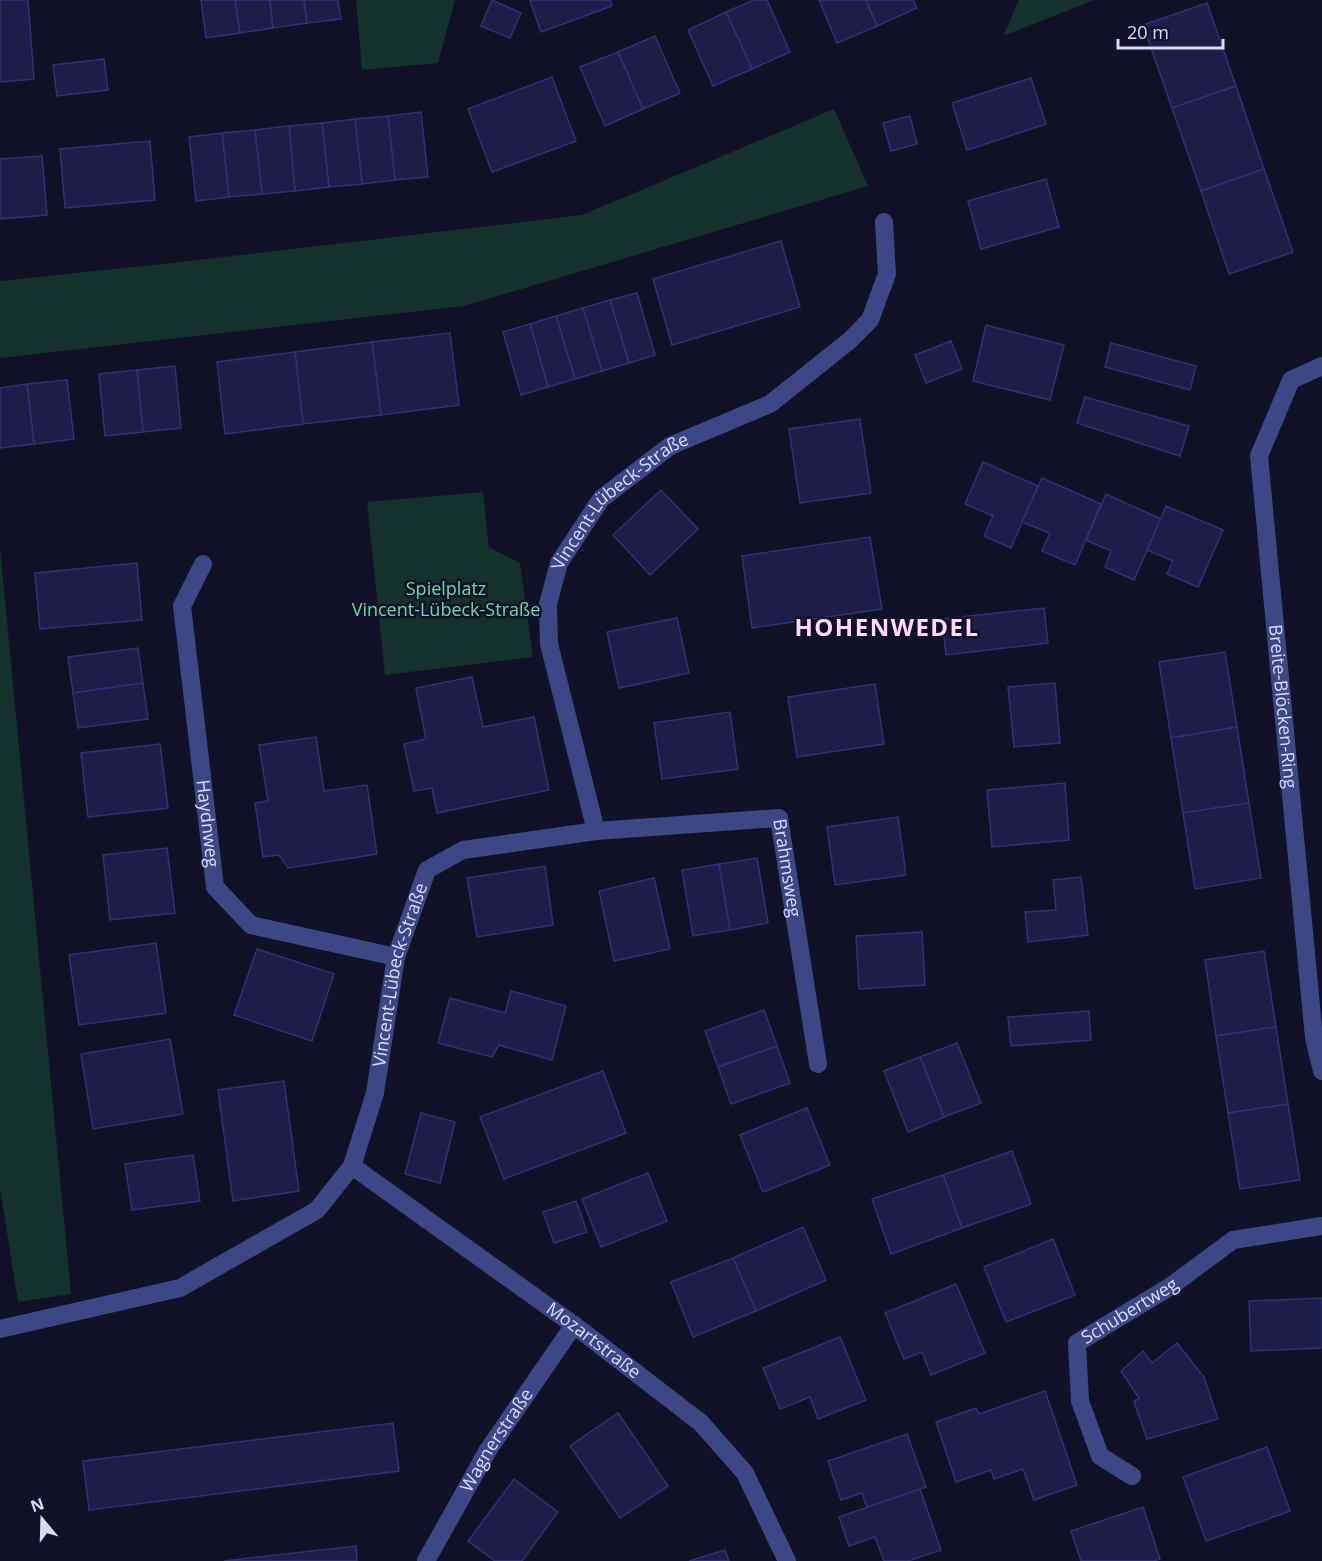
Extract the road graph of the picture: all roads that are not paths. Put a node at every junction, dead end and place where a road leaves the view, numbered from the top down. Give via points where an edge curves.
1 (884, 222) dead end
2 (1322, 366) edge
3 (203, 564) dead end
4 (596, 831) junction
5 (396, 957) junction
6 (818, 1064) dead end
7 (1322, 1071) edge
8 (352, 1166) junction
9 (1322, 1226) edge
10 (574, 1325) junction
11 (0, 1329) edge
12 (1132, 1476) dead end
13 (426, 1561) edge
14 (787, 1561) edge

1 - 4 street, Vincent-Lübeck-Straße via 887,274 870,320 770,404 670,446 601,499 559,563 548,604 549,644
2 - 7 street, Breite-Blöcken-Ring via 1291,380 1259,456 1313,1027
3 - 5 street, Haydnweg via 182,606 215,887 252,925
4 - 5 street, Vincent-Lübeck-Straße via 463,850 427,870
4 - 6 street, Brahmsweg via 779,818
5 - 8 street, Vincent-Lübeck-Straße via 375,1093
8 - 10 street, Mozartstraße
8 - 11 street, Vincent-Lübeck-Straße via 317,1210 180,1288
9 - 12 street, Schubertweg via 1233,1240 1171,1286 1077,1343 1080,1401 1100,1456
10 - 13 street, Wagnerstraße via 488,1450
10 - 14 street, Mozartstraße via 701,1423 745,1473

